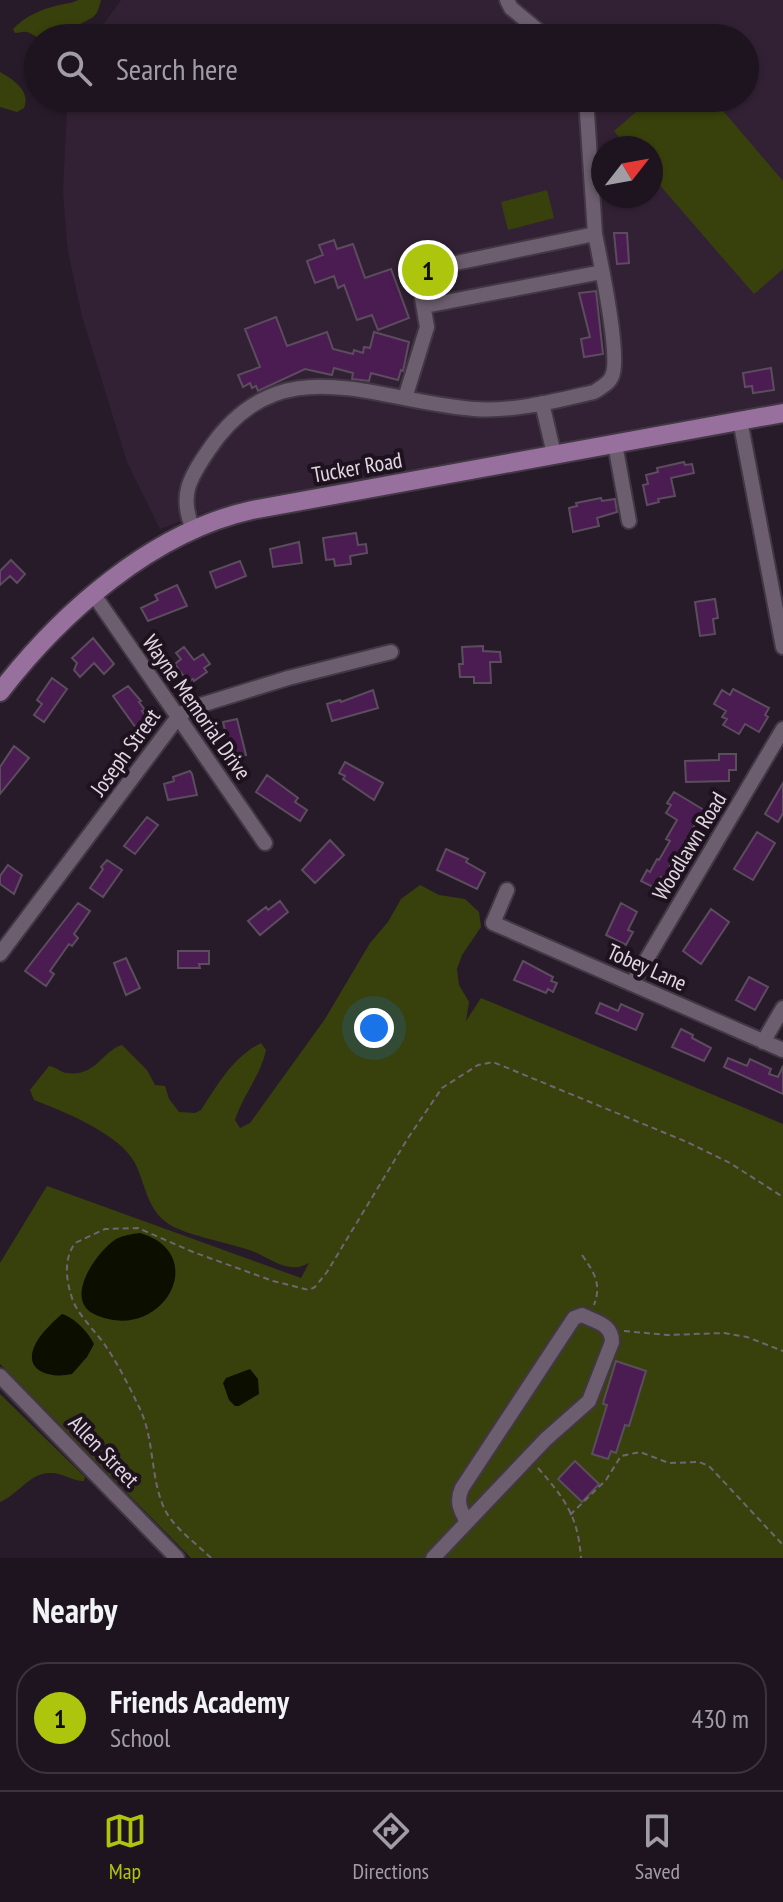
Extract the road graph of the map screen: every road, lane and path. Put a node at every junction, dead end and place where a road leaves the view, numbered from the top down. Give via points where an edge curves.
1 (507, 0) edge
2 (530, 24) edge
3 (587, 112) edge
4 (595, 234) junction
5 (602, 272) junction
6 (425, 306) junction
7 (405, 398) junction
8 (542, 403) junction
9 (783, 413) edge
10 (740, 420) junction
11 (615, 444) junction
12 (554, 454) junction
13 (629, 521) dead end
14 (193, 529) junction
15 (94, 595) junction
16 (783, 647) edge
17 (391, 652) dead end
18 (0, 692) edge
19 (178, 717) junction
20 (783, 729) edge
21 (265, 843) dead end
22 (507, 890) dead end
23 (0, 954) edge
24 (632, 984) junction
25 (783, 1008) edge
26 (763, 1042) junction
27 (783, 1050) edge
28 (783, 1197) edge
29 (582, 1255) dead end
30 (589, 1318) junction
31 (612, 1333) junction
32 (783, 1351) edge
33 (0, 1376) edge
34 (528, 1457) junction
35 (570, 1515) junction
36 (467, 1522) junction
37 (783, 1545) edge
38 (177, 1558) edge
39 (211, 1558) edge
40 (433, 1558) edge
41 (581, 1558) edge

1 - 2 street
3 - 4 street
4 - 5 street
4 - 6 street via 434,271 423,283
5 - 6 street
5 - 8 street via 615,362 612,377 594,392
6 - 7 street via 427,327
7 - 8 street via 474,409
7 - 14 street via 304,386 278,392 236,415 192,474 186,512
8 - 12 street
9 - 10 main road, Tucker Road
10 - 11 main road, Tucker Road
10 - 16 street
11 - 12 main road, Tucker Road
11 - 13 street
12 - 14 main road, Tucker Road via 252,510
14 - 15 main road, Tucker Road
15 - 18 main road, Tucker Road
15 - 19 street, Wayne Memorial Drive
17 - 19 street, Joseph Street via 288,678 188,709
19 - 21 street, Wayne Memorial Drive
19 - 23 street, Joseph Street
20 - 24 street, Woodlawn Road
22 - 24 street, Tobey Lane via 493,923
24 - 26 street, Tobey Lane
25 - 26 street
26 - 27 street, Tobey Lane
28 - 39 path via 687,1142 493,1062 478,1065 442,1088 327,1272 309,1290 138,1228 105,1229 75,1243 67,1261 73,1300 140,1410 165,1509
29 - 30 path via 598,1288
30 - 31 street
30 - 36 street via 574,1318 462,1488 459,1505
31 - 32 path via 724,1333
31 - 34 street via 589,1401
33 - 38 street, Allen Street
34 - 35 path via 565,1499
34 - 36 street
35 - 37 path via 606,1480 621,1456 640,1452 669,1463 709,1466
35 - 41 path
36 - 40 street

